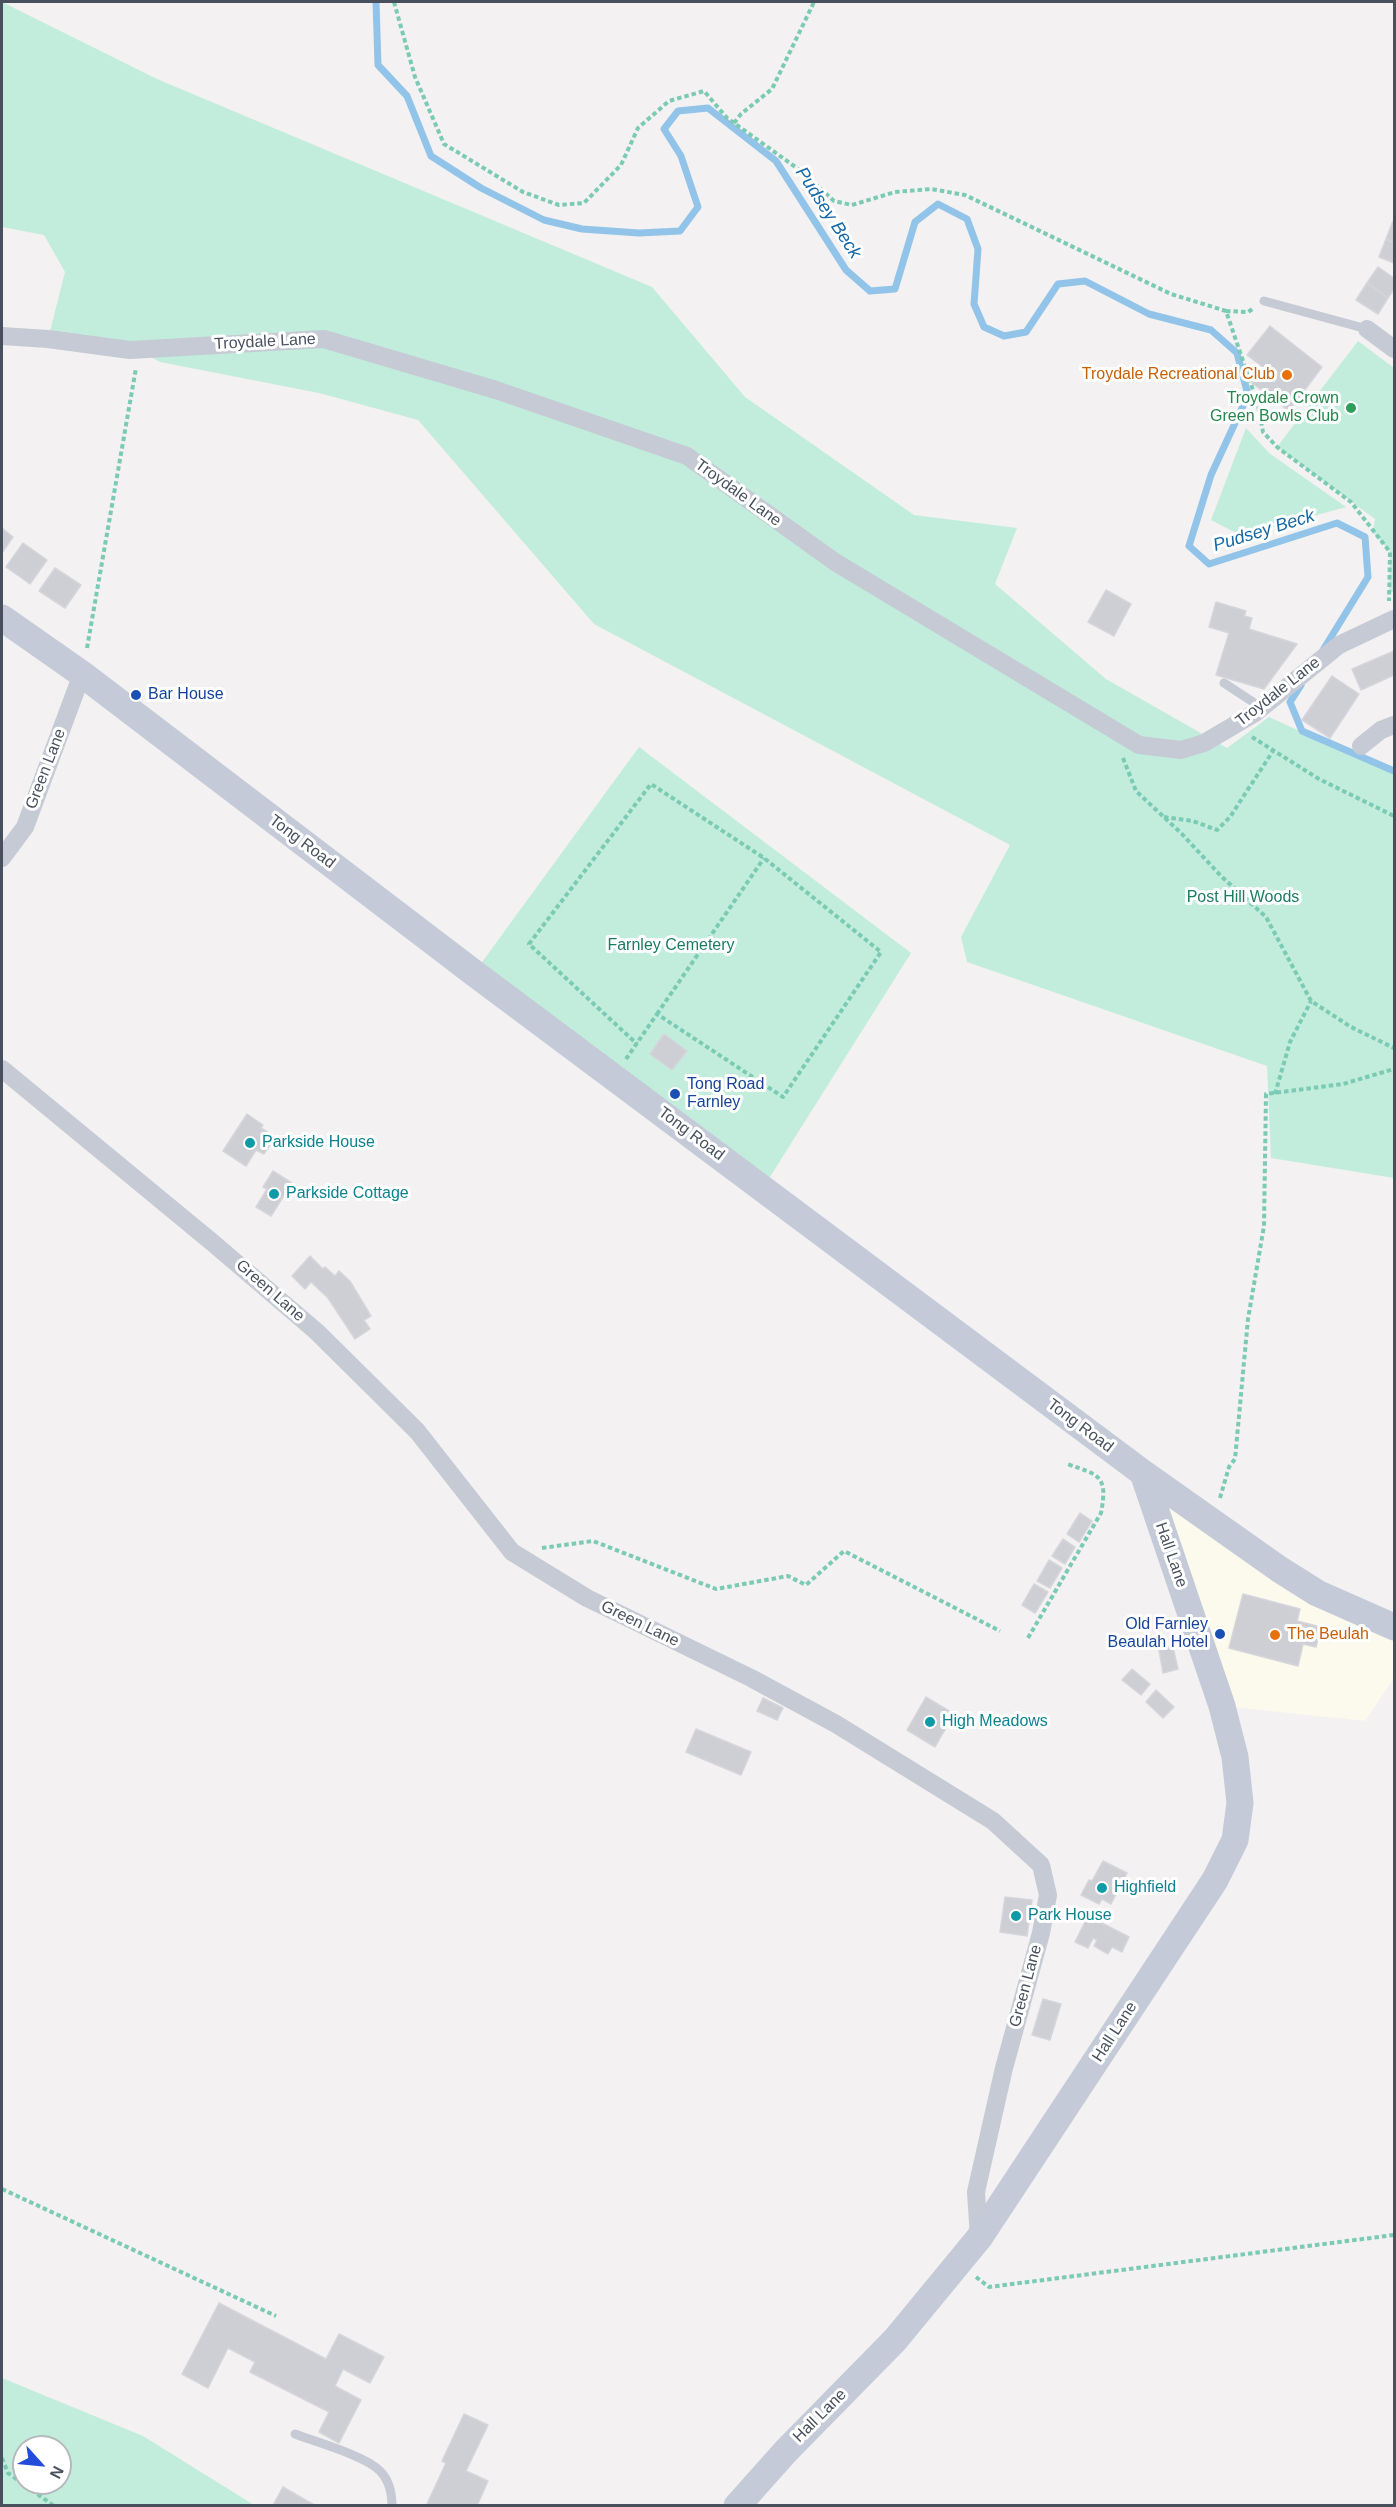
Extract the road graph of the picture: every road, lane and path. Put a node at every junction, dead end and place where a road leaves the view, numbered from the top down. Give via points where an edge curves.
1 (394, 2) edge
2 (814, 2) edge
3 (734, 123) junction
4 (1264, 301) joint
5 (1226, 311) junction
6 (1367, 329) joint
7 (2, 336) edge
8 (1395, 349) edge
9 (139, 350) junction
10 (2, 618) edge
11 (1393, 620) edge
12 (82, 674) junction
13 (1224, 683) dead end
14 (1268, 703) junction
15 (1395, 725) edge
16 (1251, 736) dead end
17 (1361, 746) dead end
18 (1274, 751) junction
19 (1136, 791) dead end
20 (1395, 816) edge
21 (1163, 817) junction
22 (2, 858) edge
23 (764, 858) junction
24 (1311, 1001) junction
25 (657, 1014) junction
26 (637, 1044) junction
27 (1395, 1048) edge
28 (2, 1069) edge
29 (1395, 1069) edge
30 (613, 1076) junction
31 (1275, 1094) junction
32 (1066, 1464) dead end
33 (1143, 1473) junction
34 (1211, 1521) junction
35 (512, 1552) junction
36 (1395, 1627) edge
37 (1000, 1631) dead end
38 (1028, 1638) dead end
39 (2, 2189) edge
40 (1395, 2235) edge
41 (979, 2238) junction
42 (958, 2264) junction
43 (276, 2316) dead end
44 (295, 2434) dead end
45 (2, 2458) edge
46 (54, 2505) edge
47 (392, 2505) edge
48 (736, 2505) edge

1 - 3 path via 415,77 444,144 523,192 559,205 584,203 621,165 639,128 669,101 704,91
2 - 3 path via 772,89
3 - 5 path via 801,171 834,201 852,205 895,192 931,189 965,195 1171,294
4 - 5 path via 1248,312
4 - 6 lane
5 - 11 path via 1258,405 1263,432 1277,447 1351,501 1390,552 1389,602
6 - 8 street
7 - 9 street, Troydale Lane
9 - 12 path
9 - 14 street, Troydale Lane via 324,339 496,390 687,456 835,562 1139,745 1180,750 1204,743
10 - 12 street, Tong Road
11 - 14 street, Troydale Lane via 1339,645
12 - 22 street, Green Lane via 25,827
12 - 30 street, Tong Road
13 - 14 lane
15 - 17 street via 1381,730
16 - 18 path
18 - 20 path via 1318,779
18 - 21 path via 1217,830 1193,821
19 - 21 path
21 - 24 path via 1266,916
23 - 25 path
23 - 25 path via 881,952 783,1097
23 - 26 path via 651,784 530,944
24 - 27 path via 1351,1027
24 - 31 path via 1290,1042
25 - 26 path
26 - 30 path
28 - 35 street, Green Lane via 317,1332 417,1431
29 - 31 path via 1343,1084
30 - 33 street, Tong Road
31 - 34 path via 1266,1094 1264,1226 1248,1319 1235,1459
32 - 38 path via 1101,1479 1105,1491 1101,1513
33 - 34 street, Tong Road
33 - 41 street, Hall Lane via 1222,1706 1235,1757 1240,1803 1235,1839 1215,1880
34 - 36 street, Tong Road via 1317,1593
35 - 37 path via 593,1541 716,1589 788,1576 806,1585 844,1551
35 - 41 street, Green Lane via 587,1598 836,1724 993,1821 1041,1865 1048,1895 976,2192
39 - 43 path
40 - 42 path via 989,2287
41 - 42 street, Hall Lane
42 - 48 street, Hall Lane via 895,2340
44 - 47 lane via 380,2470 392,2494
45 - 46 path via 8,2473

